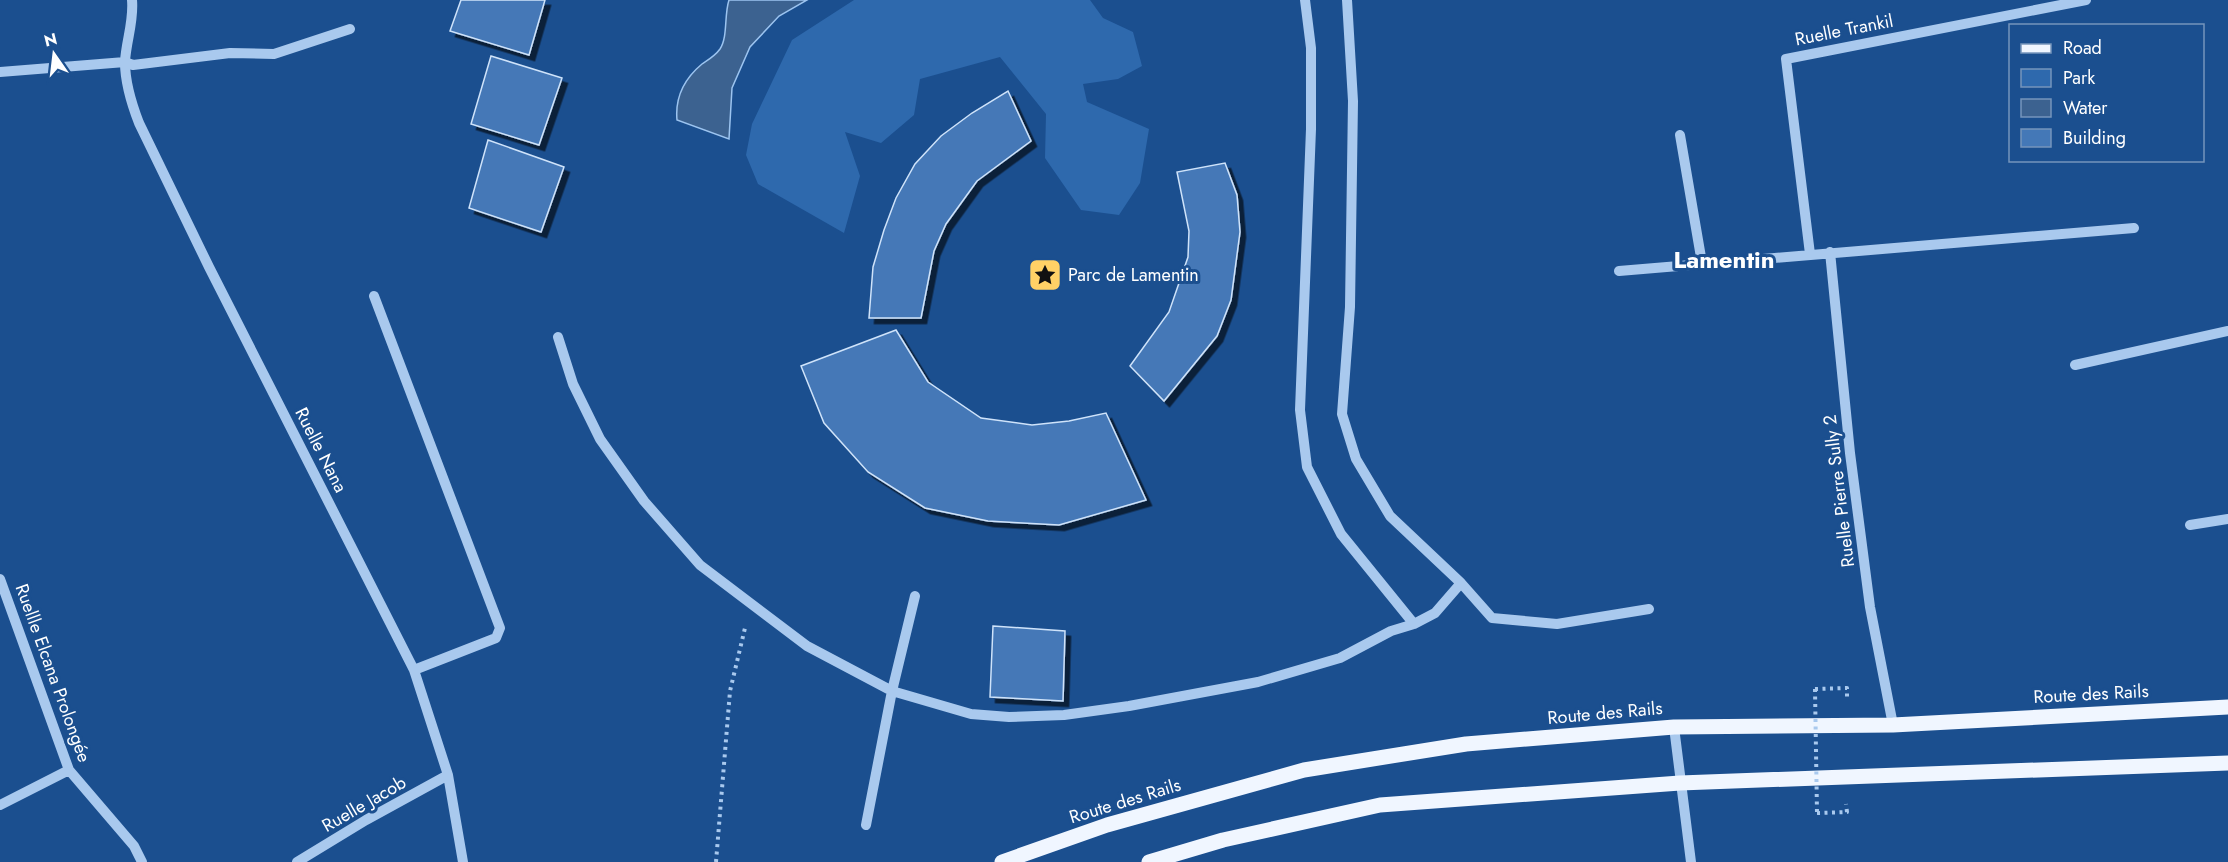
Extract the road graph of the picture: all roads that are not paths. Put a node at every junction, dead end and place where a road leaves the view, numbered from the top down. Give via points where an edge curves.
1 (132, 0) edge
2 (1305, 0) edge
3 (1347, 0) edge
4 (2086, 0) edge
5 (350, 29) dead end
6 (125, 62) junction
7 (0, 72) edge
8 (1680, 135) dead end
9 (2134, 228) dead end
10 (1830, 252) junction
11 (1810, 254) junction
12 (1702, 263) junction
13 (1618, 271) dead end
14 (374, 296) dead end
15 (2228, 331) edge
16 (558, 337) dead end
17 (2074, 365) dead end
18 (2228, 519) edge
19 (2190, 525) dead end
20 (1461, 584) junction
21 (1, 586) edge
22 (915, 596) dead end
23 (1649, 609) dead end
24 (1414, 624) junction
25 (414, 670) junction
26 (892, 691) junction
27 (2228, 707) edge
28 (1893, 724) junction
29 (1674, 727) junction
30 (2228, 763) edge
31 (69, 770) junction
32 (448, 775) junction
33 (1680, 783) junction
34 (0, 805) edge
35 (866, 825) dead end
36 (142, 862) edge
37 (297, 862) edge
38 (464, 862) edge
39 (1002, 862) edge
40 (1149, 862) edge
41 (1691, 862) edge

1 - 6 street via 134,18
2 - 24 street via 1311,48 1311,129 1300,410 1307,467 1341,534
3 - 20 street via 1353,101 1350,307 1342,414 1356,459 1390,516
4 - 11 street, Ruelle Trankil via 1786,59
5 - 6 street via 274,54 230,53 133,65
6 - 7 street
6 - 25 street, Ruelle Nana via 139,123
8 - 12 street
9 - 10 street
10 - 11 street
10 - 28 street, Ruelle Pierre Sully 2 via 1870,607
11 - 12 street
12 - 13 street
14 - 25 street via 500,628 496,639
15 - 17 street
16 - 26 street via 573,384 600,438 644,501 700,565 807,646
18 - 19 street
20 - 23 street via 1492,618 1557,624
20 - 24 street via 1435,613
21 - 31 street, Ruellle Elcana Prolongée
22 - 26 street
24 - 26 street via 1391,630 1340,658 1258,682 1064,715 970,714
25 - 32 street, Ruelle Nana
26 - 35 street
27 - 28 main road, Route des Rails
28 - 29 main road, Route des Rails
29 - 33 street
29 - 39 main road, Route des Rails via 1466,744 1304,770 1107,825
30 - 33 main road
31 - 34 street
31 - 36 street, Ruellle Elcana Prolongée via 134,846
32 - 37 street, Ruelle Jacob
32 - 38 street, Ruelle Nana
33 - 40 main road via 1380,805 1223,840
33 - 41 street

